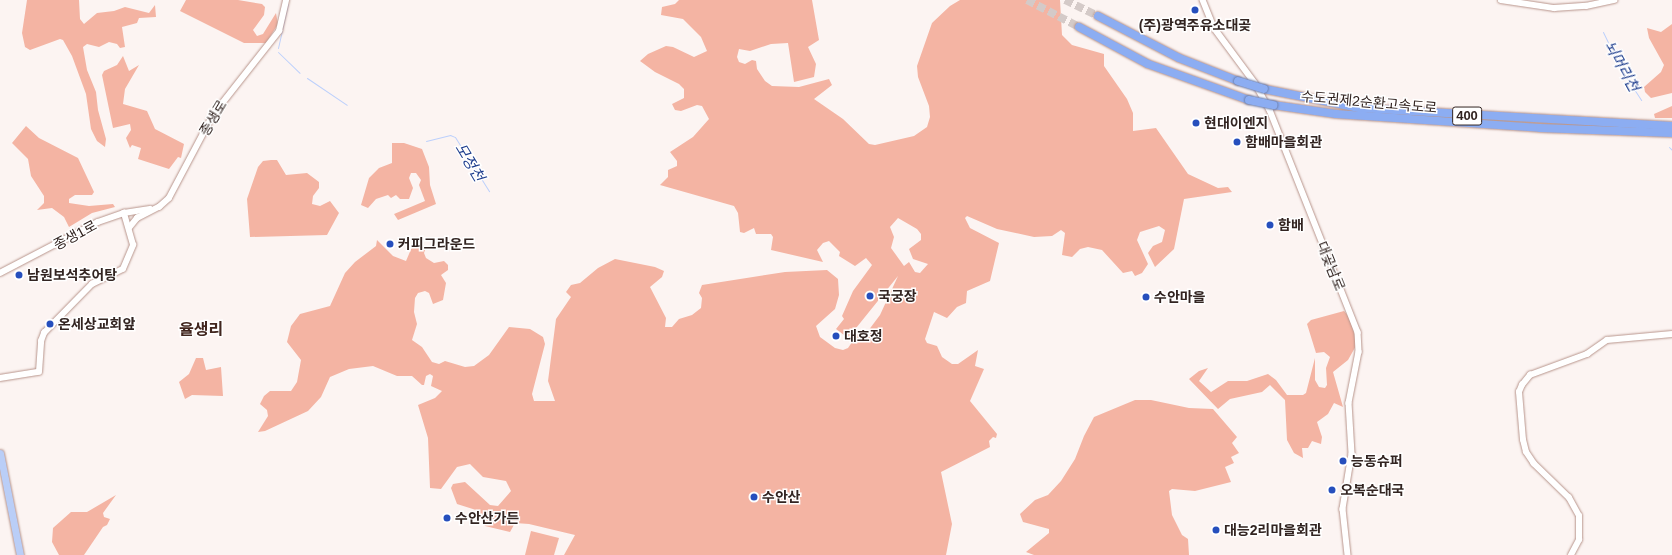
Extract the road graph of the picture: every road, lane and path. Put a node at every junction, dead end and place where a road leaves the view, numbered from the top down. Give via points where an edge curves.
1 (286, 0) edge
2 (1203, 0) edge
3 (1501, 0) edge
4 (1614, 0) edge
5 (1098, 16) tunnel mouth
6 (1079, 27) tunnel mouth
7 (1672, 126) edge
8 (1672, 133) edge
9 (155, 208) junction
10 (124, 213) junction
11 (129, 228) junction
12 (0, 273) edge
13 (1672, 334) edge
14 (0, 378) edge
15 (0, 453) edge
16 (0, 478) edge
17 (16, 555) edge
18 (20, 555) edge
19 (1348, 555) edge
20 (1571, 555) edge

1 - 9 street, 종생로 via 276,36 220,103 169,198
2 - 19 street, 대곶남로 via 1215,29 1255,83 1270,110 1358,332 1359,352 1349,403 1352,454 1343,509
3 - 4 street via 1554,8 1586,6
5 - 7 highway, 수도권제2순환고속도로 / 400, bridge via 1179,58 1238,81 1318,102 1374,109
6 - 8 highway, 수도권제2순환고속도로 / 400, bridge via 1148,64 1249,100 1273,105 1336,114 1532,128
9 - 10 street, 종생1로
9 - 11 street, 종생로 via 137,218
10 - 11 street
10 - 12 street, 종생1로 via 98,222
11 - 14 street via 133,245 128,263 118,273 92,284 44,333 39,372
13 - 20 street via 1606,340 1587,354 1530,375 1522,385 1519,392 1526,452 1534,464 1569,498 1579,516 1579,540
15 - 18 main road
16 - 17 main road

